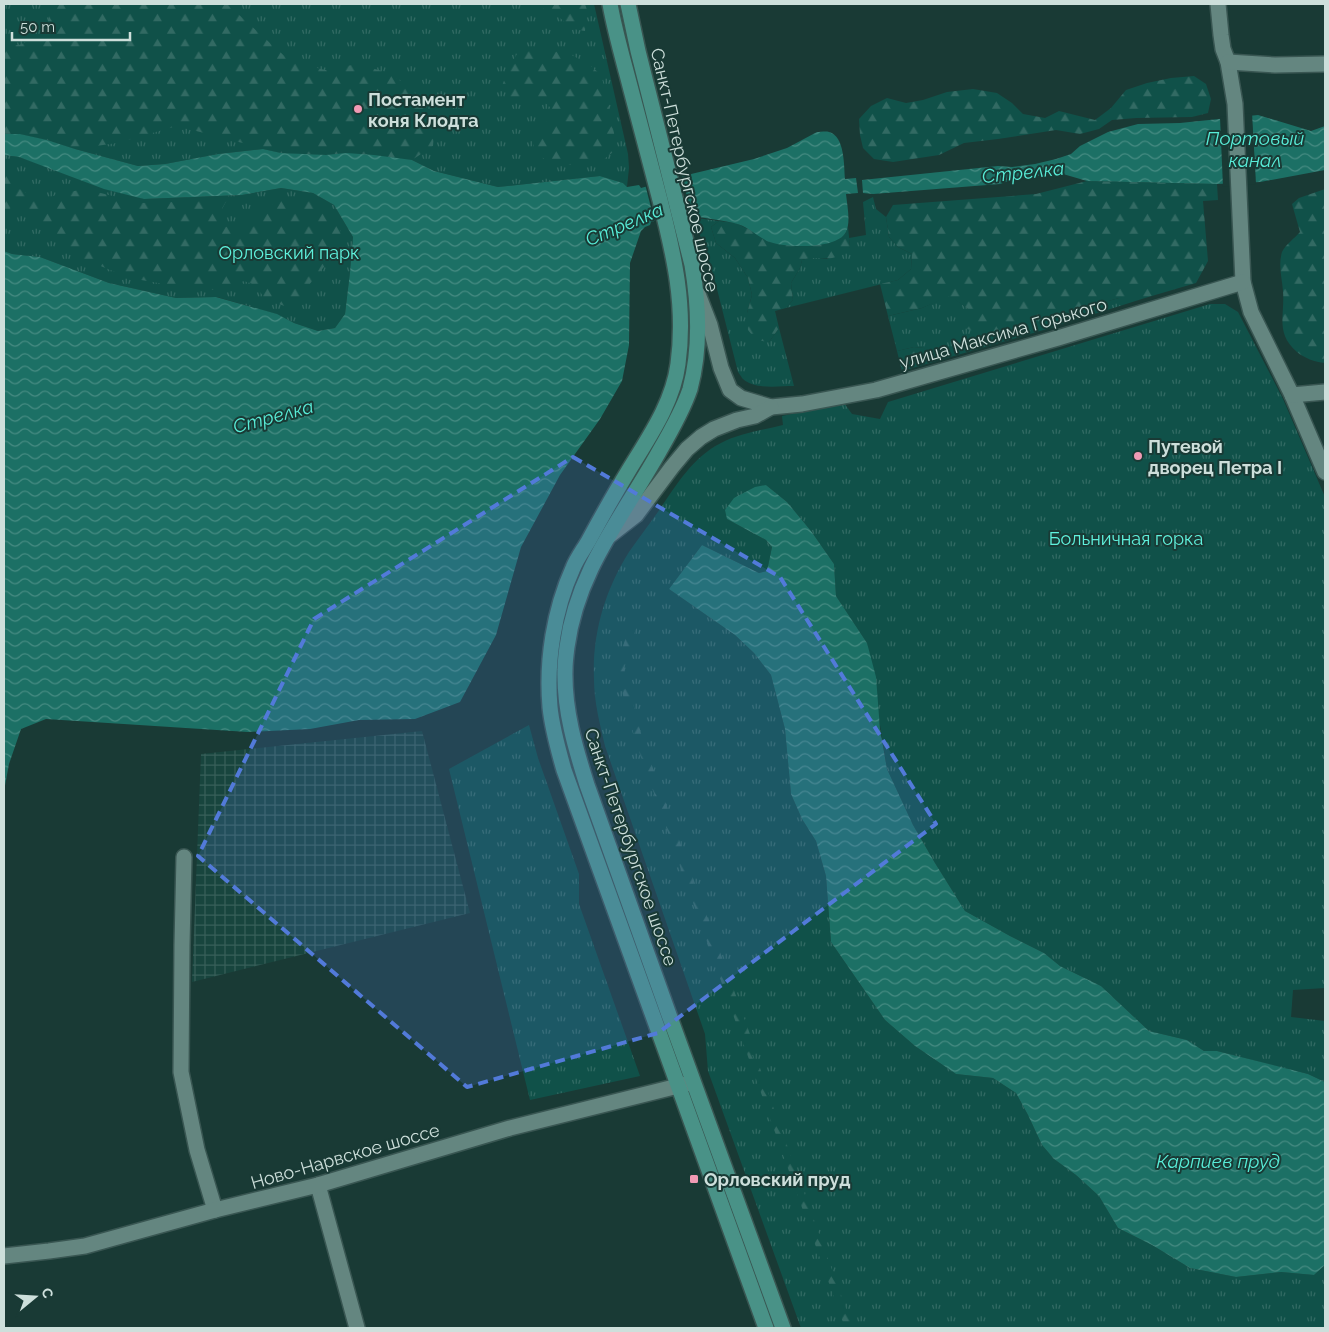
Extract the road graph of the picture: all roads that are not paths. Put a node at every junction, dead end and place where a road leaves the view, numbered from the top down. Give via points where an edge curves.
1 (610, 4) edge
2 (628, 4) edge
3 (1218, 4) edge
4 (1228, 62) junction
5 (1325, 64) edge
6 (678, 240) junction
7 (1243, 282) junction
8 (696, 290) junction
9 (1325, 392) edge
10 (1292, 395) junction
11 (771, 407) junction
12 (1325, 472) edge
13 (606, 539) junction
14 (184, 857) dead end
15 (694, 1082) junction
16 (678, 1087) junction
17 (318, 1185) junction
18 (216, 1210) junction
19 (4, 1256) edge
20 (357, 1328) edge
21 (766, 1328) edge
22 (783, 1328) edge

1 - 6 main road, Санкт-Петербургское шоссе via 652,169
2 - 6 main road, Санкт-Петербургское шоссе via 667,165
3 - 4 street via 1220,34
4 - 5 street
4 - 7 street via 1235,104
6 - 8 main road, Санкт-Петербургское шоссе
6 - 16 main road, Санкт-Петербургское шоссе via 682,316 673,387 650,436 573,568 556,622 549,691 556,743 564,770
7 - 10 street via 1250,312
7 - 11 street, улица Максима Горького via 876,390
8 - 11 street via 730,390 741,398
8 - 13 main road, Санкт-Петербургское шоссе via 696,360 689,390 671,432
9 - 10 street
10 - 12 street
11 - 13 street via 701,437 672,467 636,515
13 - 15 main road, Санкт-Петербургское шоссе via 575,608 568,638 565,668 570,724 587,785
14 - 18 street via 181,1072 197,1150
15 - 16 street, Ново-Нарвское шоссе
15 - 22 main road, Санкт-Петербургское шоссе
16 - 17 street, Ново-Нарвское шоссе via 510,1128
16 - 21 main road, Санкт-Петербургское шоссе
17 - 18 street, Ново-Нарвское шоссе
17 - 20 street
18 - 19 street, Ново-Нарвское шоссе via 84,1246

